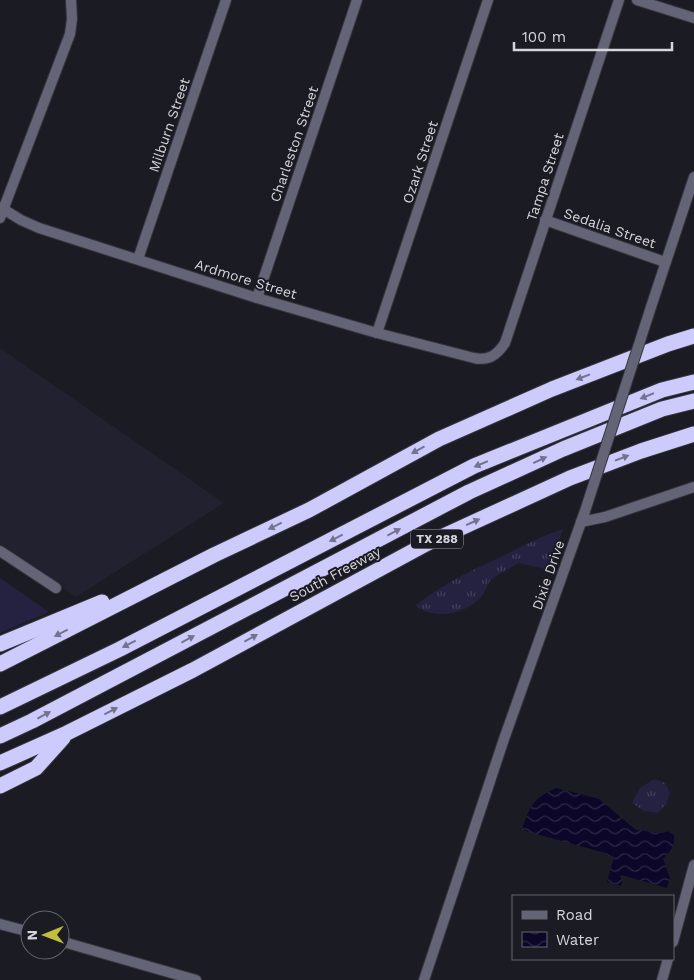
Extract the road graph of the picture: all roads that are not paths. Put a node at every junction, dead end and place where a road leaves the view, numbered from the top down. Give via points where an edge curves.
1 (71, 0) edge
2 (226, 0) edge
3 (357, 0) edge
4 (488, 0) edge
5 (619, 0) edge
6 (637, 0) edge
7 (694, 18) edge
8 (694, 177) edge
9 (1, 212) edge
10 (545, 220) junction
11 (138, 259) junction
12 (665, 262) junction
13 (257, 298) junction
14 (377, 333) junction
15 (694, 336) edge
16 (490, 358) joint
17 (694, 382) edge
18 (694, 401) edge
19 (694, 434) edge
20 (694, 487) edge
21 (581, 522) junction
22 (0, 551) edge
23 (214, 555) junction
24 (56, 588) dead end
25 (0, 644) edge
26 (0, 664) edge
27 (0, 708) edge
28 (67, 733) junction
29 (0, 736) edge
30 (0, 763) edge
31 (0, 786) edge
32 (694, 865) edge
33 (0, 924) edge
34 (20, 929) edge
35 (674, 938) edge
36 (70, 944) edge
37 (668, 960) edge
38 (196, 980) edge
39 (424, 980) edge
40 (662, 980) edge

1 - 9 street via 70,34
2 - 11 street, Milburn Street
3 - 13 street, Charleston Street
4 - 14 street, Ozark Street
5 - 10 street, Tampa Street
6 - 7 street
8 - 12 street, Dixie Drive
9 - 11 street, Ardmore Street via 39,228
10 - 12 street, Sedalia Street
10 - 16 street, Tampa Street via 505,343 499,353
11 - 13 street, Ardmore Street
12 - 21 street, Dixie Drive, bridge
13 - 14 street, Ardmore Street
14 - 16 street, Ardmore Street via 474,358
15 -> 23 highway via 552,388 438,439 309,510
17 -> 27 highway via 662,390 474,466
29 -> 18 highway via 469,492 563,449 662,409
28 -> 19 highway, South Freeway / TX 288 via 193,670 426,544 570,478
20 - 21 street
21 - 39 street, Dixie Drive
22 - 24 street
23 - 25 highway
23 -> 26 highway
28 - 30 highway, South Freeway / TX 288
28 - 31 highway via 36,768
32 - 35 street
33 - 34 street
36 - 38 street
37 - 40 street

